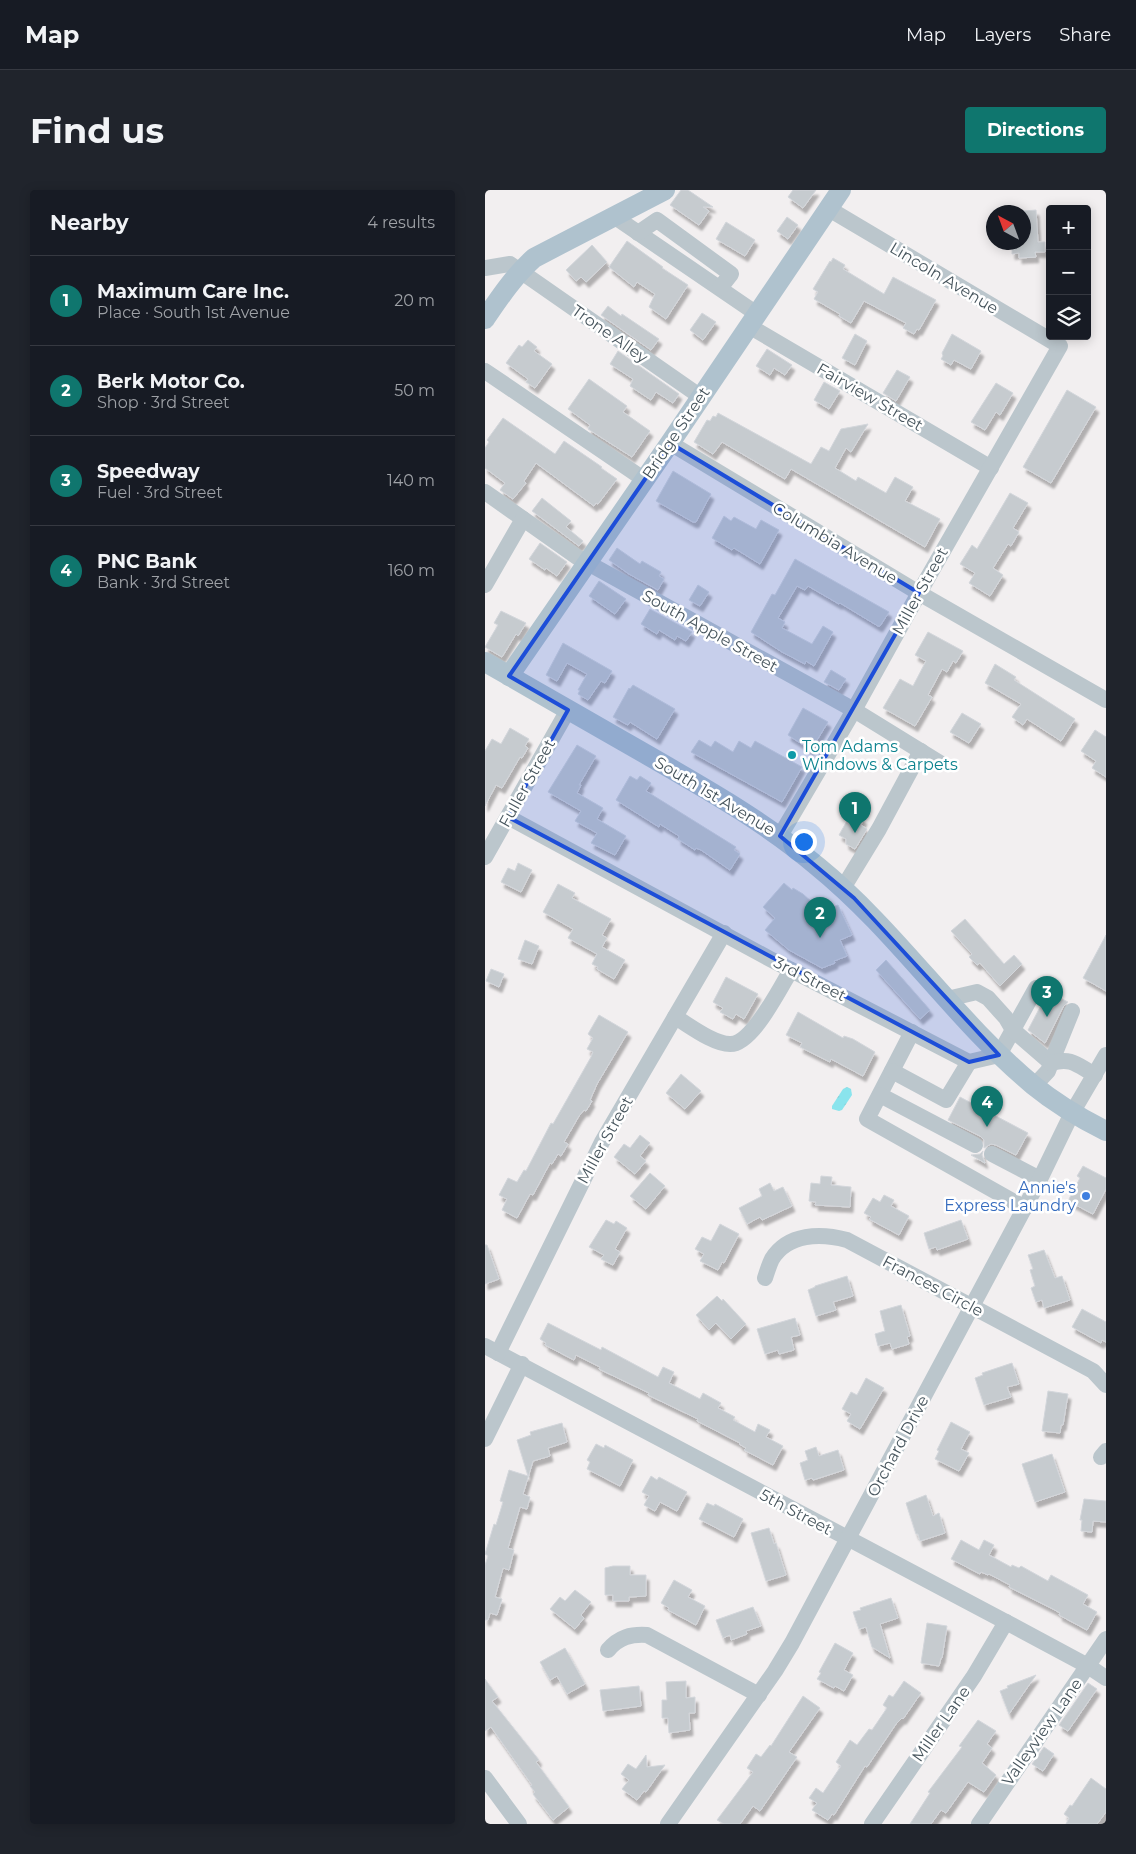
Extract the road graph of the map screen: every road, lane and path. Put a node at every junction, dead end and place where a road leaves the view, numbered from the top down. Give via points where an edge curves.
1 (665, 190) edge
2 (841, 190) edge
3 (829, 209) junction
4 (615, 217) junction
5 (485, 268) edge
6 (520, 271) junction
7 (485, 319) edge
8 (753, 320) junction
9 (1059, 346) joint
10 (485, 371) edge
11 (701, 396) junction
12 (670, 443) junction
13 (991, 468) junction
14 (645, 480) junction
15 (485, 492) edge
16 (523, 518) junction
17 (588, 562) junction
18 (485, 585) edge
19 (919, 593) junction
20 (485, 662) edge
21 (509, 676) junction
22 (1106, 700) edge
23 (568, 710) junction
24 (854, 710) junction
25 (921, 751) junction
26 (940, 763) dead end
27 (508, 817) junction
28 (780, 836) junction
29 (485, 857) edge
30 (843, 888) junction
31 (724, 933) junction
32 (791, 970) junction
33 (1036, 988) dead end
34 (947, 999) junction
35 (1072, 1011) dead end
36 (675, 1017) junction
37 (1013, 1030) junction
38 (912, 1032) junction
39 (999, 1055) junction
40 (1106, 1055) edge
41 (969, 1062) junction
42 (1051, 1063) junction
43 (892, 1072) junction
44 (1095, 1076) junction
45 (1034, 1086) junction
46 (880, 1095) junction
47 (1072, 1113) junction
48 (1106, 1131) edge
49 (975, 1145) dead end
50 (992, 1154) dead end
51 (1040, 1179) junction
52 (1025, 1208) junction
53 (765, 1278) dead end
54 (972, 1307) junction
55 (492, 1350) edge
56 (522, 1364) junction
57 (1106, 1385) edge
58 (485, 1439) edge
59 (848, 1539) junction
60 (1006, 1622) junction
61 (1106, 1640) edge
62 (608, 1650) dead end
63 (1088, 1666) junction
64 (1106, 1678) edge
65 (759, 1695) junction
66 (485, 1778) edge
67 (519, 1824) edge
68 (669, 1824) edge
69 (872, 1824) edge
70 (979, 1824) edge

1 - 4 main road
2 - 3 main road, Bridge Street
3 - 8 main road, Bridge Street
3 - 9 street, Lincoln Avenue
4 - 6 main road via 534,258
4 - 8 street, Fairview Street via 720,288
5 - 6 street via 510,264
6 - 7 main road
6 - 11 street, Trone Alley
8 - 11 main road, Bridge Street
8 - 13 street, Fairview Street
9 - 13 street, Miller Street
10 - 14 street
11 - 12 main road, Bridge Street
12 - 14 main road, Bridge Street
12 - 19 street, Columbia Avenue
13 - 19 street, Miller Street
14 - 17 main road, Bridge Street
15 - 16 street, South Apple Street
16 - 17 street, South Apple Street
16 - 18 street
17 - 21 main road, Bridge Street
17 - 24 street, South Apple Street
19 - 22 street, Columbia Avenue
19 - 24 street, Miller Street
20 - 21 main road, South 1st Avenue
21 - 23 main road, South 1st Avenue
23 - 27 street, Fuller Street
23 - 28 main road, South 1st Avenue via 738,807
24 - 25 street, South Apple Street
24 - 28 street, Miller Street
25 - 26 street, South Apple Street
25 - 30 street
27 - 29 street, Fuller Street
27 - 31 street, 3rd Street
28 - 30 main road, South 1st Avenue
30 - 34 main road, South 1st Avenue
31 - 32 street, 3rd Street
31 - 36 street, Miller Street
32 - 36 street via 750,1034 739,1043 719,1042
32 - 38 street, 3rd Street
33 - 37 street
34 - 37 street via 977,992 988,998
34 - 39 main road, South 1st Avenue
35 - 42 street
36 - 55 street, Miller Street via 585,1174 559,1231
37 - 39 street
37 - 42 street
38 - 41 street, 3rd Street
38 - 43 street
39 - 41 street
39 - 45 main road
40 - 44 street, Orchard Drive
41 - 43 street via 946,1100
42 - 44 street via 1071,1061
42 - 45 street
43 - 46 street
44 - 47 street, Orchard Drive
45 - 47 main road
46 - 49 street
46 - 52 street via 867,1119
47 - 48 main road
47 - 51 street, Orchard Drive
50 - 51 street
51 - 52 street, Orchard Drive
52 - 54 street, Orchard Drive
53 - 54 street, Frances Circle via 772,1259 791,1242 810,1236 831,1236 847,1240
54 - 57 street, Frances Circle via 1093,1371
54 - 59 street, Orchard Drive
55 - 56 street, 5th Street
56 - 58 street
56 - 59 street, 5th Street
59 - 60 street, 5th Street
59 - 65 street, Orchard Drive
60 - 63 street, 5th Street
60 - 69 street, Miller Lane via 965,1690
61 - 63 street, Valleyview Lane
62 - 65 street via 623,1638 647,1635
63 - 64 street, 5th Street
63 - 70 street, Valleyview Lane
65 - 68 street, Orchard Drive
66 - 67 street

